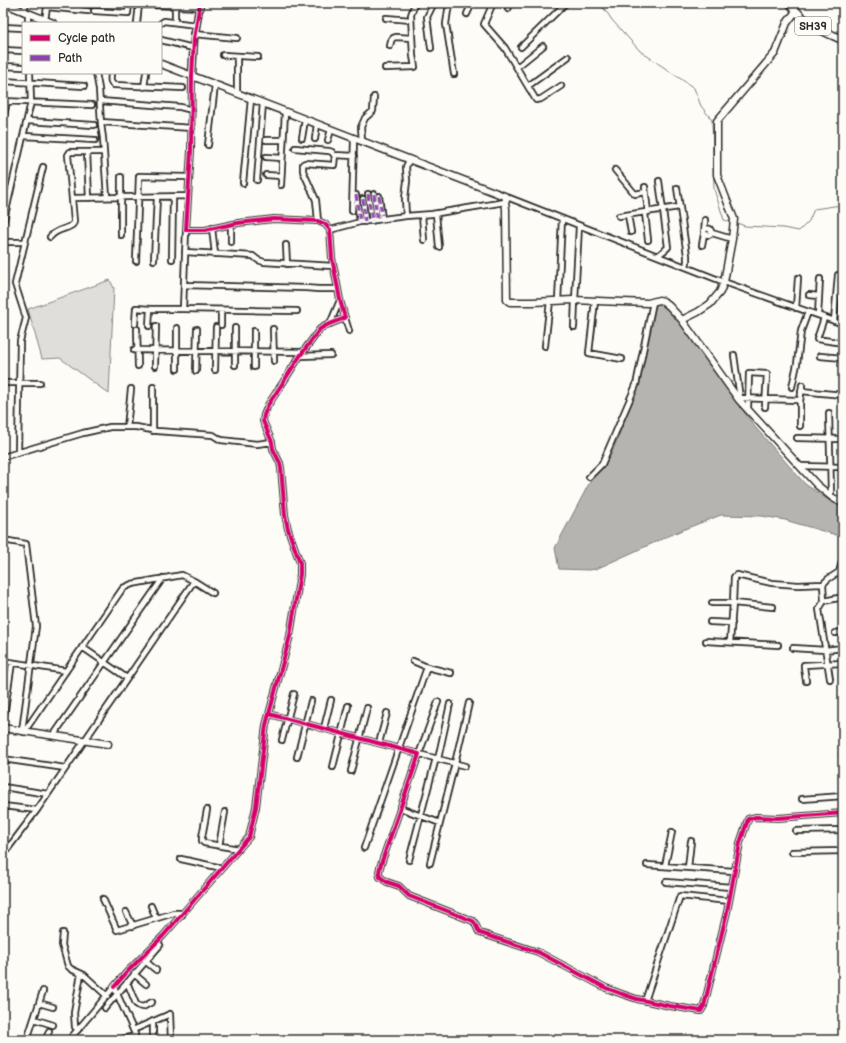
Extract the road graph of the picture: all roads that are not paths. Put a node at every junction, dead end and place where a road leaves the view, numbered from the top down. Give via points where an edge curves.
1 (3, 3) edge
2 (26, 3) edge
3 (78, 3) edge
4 (129, 3) edge
5 (412, 3) edge
6 (415, 3) edge
7 (434, 3) edge
8 (452, 3) edge
9 (472, 3) edge
10 (493, 3) edge
11 (511, 3) edge
12 (566, 3) edge
13 (790, 3) edge
14 (139, 4) edge
15 (60, 5) edge
16 (174, 5) junction
17 (200, 5) edge
18 (508, 9) dead end
19 (78, 10) junction
20 (88, 10) dead end
21 (94, 11) dead end
22 (796, 11) junction
23 (26, 12) junction
24 (467, 14) dead end
25 (386, 18) dead end
26 (175, 19) dead end
27 (46, 20) junction
28 (411, 20) junction
29 (28, 22) edge
30 (51, 22) edge
31 (138, 22) edge
32 (162, 22) edge
33 (196, 24) junction
34 (3, 27) edge
35 (22, 28) edge
36 (194, 34) junction
37 (238, 38) dead end
38 (412, 38) junction
39 (162, 40) edge
40 (843, 40) edge
41 (390, 46) dead end
42 (543, 46) dead end
43 (521, 47) dead end
44 (193, 48) junction
45 (431, 48) dead end
46 (3, 50) edge
47 (22, 51) edge
48 (223, 55) dead end
49 (237, 56) junction
50 (258, 57) dead end
51 (568, 57) dead end
52 (162, 64) edge
53 (3, 66) edge
54 (22, 67) edge
55 (517, 67) junction
56 (385, 68) dead end
57 (30, 74) edge
58 (96, 74) edge
59 (111, 74) edge
60 (146, 74) edge
61 (454, 74) dead end
62 (192, 76) junction
63 (3, 81) edge
64 (30, 83) junction
65 (215, 85) junction
66 (84, 86) dead end
67 (528, 86) junction
68 (561, 86) dead end
69 (144, 87) junction
70 (183, 88) dead end
71 (238, 93) junction
72 (374, 97) dead end
73 (251, 99) junction
74 (5, 101) edge
75 (100, 101) junction
76 (31, 102) junction
77 (263, 104) junction
78 (92, 105) dead end
79 (192, 110) junction
80 (285, 112) junction
81 (305, 120) junction
82 (3, 121) edge
83 (27, 121) junction
84 (101, 122) junction
85 (317, 124) junction
86 (94, 125) dead end
87 (192, 128) junction
88 (331, 130) junction
89 (24, 136) junction
90 (302, 138) dead end
91 (315, 139) dead end
92 (354, 139) junction
93 (95, 140) dead end
94 (266, 140) dead end
95 (283, 140) junction
96 (328, 140) dead end
97 (362, 142) junction
98 (208, 144) dead end
99 (295, 148) dead end
100 (87, 152) junction
101 (104, 152) junction
102 (335, 155) junction
103 (354, 156) junction
104 (266, 157) dead end
105 (282, 158) junction
106 (409, 160) junction
107 (43, 167) dead end
108 (615, 170) dead end
109 (266, 175) dead end
110 (281, 176) junction
111 (121, 177) dead end
112 (189, 177) junction
113 (257, 180) dead end
114 (659, 181) dead end
115 (243, 183) dead end
116 (281, 185) dead end
117 (677, 188) dead end
118 (368, 194) dead end
119 (374, 194) dead end
120 (356, 195) dead end
121 (188, 196) junction
122 (379, 196) dead end
123 (107, 197) junction
124 (121, 197) junction
125 (139, 197) junction
126 (157, 197) junction
127 (173, 197) junction
128 (72, 198) junction
129 (89, 198) junction
130 (363, 198) dead end
131 (506, 200) junction
132 (5, 205) edge
133 (679, 207) junction
134 (662, 210) junction
135 (352, 211) dead end
136 (646, 212) junction
137 (436, 214) junction
138 (422, 215) junction
139 (628, 215) junction
140 (406, 216) junction
141 (619, 216) dead end
142 (562, 219) junction
143 (380, 220) junction
144 (705, 220) dead end
145 (372, 221) junction
146 (318, 222) junction
147 (362, 222) junction
148 (3, 224) edge
149 (231, 224) junction
150 (579, 226) junction
151 (212, 228) junction
152 (705, 228) junction
153 (186, 230) junction
154 (330, 230) junction
155 (631, 232) dead end
156 (712, 233) junction
157 (121, 234) dead end
158 (704, 234) junction
159 (50, 237) dead end
160 (732, 239) junction
161 (424, 240) dead end
162 (648, 240) dead end
163 (3, 242) edge
164 (25, 242) junction
165 (231, 242) dead end
166 (702, 244) dead end
167 (286, 245) dead end
168 (439, 247) dead end
169 (185, 252) junction
170 (215, 254) junction
171 (658, 256) junction
172 (172, 259) dead end
173 (154, 260) dead end
174 (136, 261) dead end
175 (287, 264) junction
176 (333, 266) junction
177 (686, 267) junction
178 (838, 275) dead end
179 (798, 278) dead end
180 (820, 279) dead end
181 (724, 282) junction
182 (184, 285) junction
183 (338, 288) junction
184 (809, 295) dead end
185 (819, 296) junction
186 (340, 300) junction
187 (575, 300) junction
188 (550, 301) junction
189 (558, 301) junction
190 (595, 301) junction
191 (653, 302) junction
192 (796, 308) junction
193 (150, 309) junction
194 (183, 309) junction
195 (221, 310) junction
196 (297, 311) dead end
197 (808, 312) junction
198 (818, 315) junction
199 (345, 318) junction
200 (824, 318) junction
201 (682, 320) junction
202 (834, 321) junction
203 (330, 324) junction
204 (843, 324) edge
205 (221, 325) dead end
206 (149, 326) dead end
207 (156, 326) dead end
208 (216, 327) dead end
209 (574, 327) dead end
210 (177, 328) dead end
211 (235, 328) dead end
212 (197, 329) dead end
213 (273, 329) dead end
214 (254, 330) dead end
215 (349, 331) dead end
216 (843, 343) edge
217 (545, 346) dead end
218 (136, 350) junction
219 (155, 350) junction
220 (177, 350) junction
221 (197, 350) junction
222 (216, 351) junction
223 (234, 351) junction
224 (254, 351) junction
225 (274, 351) junction
226 (303, 352) junction
227 (331, 355) dead end
228 (734, 355) dead end
229 (300, 356) junction
230 (820, 356) dead end
231 (843, 358) edge
232 (622, 359) dead end
233 (274, 361) dead end
234 (235, 365) dead end
235 (138, 366) dead end
236 (155, 366) dead end
237 (254, 367) dead end
238 (177, 369) dead end
239 (215, 370) dead end
240 (196, 371) dead end
241 (3, 383) edge
242 (19, 383) junction
243 (40, 383) dead end
244 (154, 387) dead end
245 (792, 387) dead end
246 (131, 389) dead end
247 (843, 395) edge
248 (739, 398) junction
249 (748, 398) junction
250 (766, 399) junction
251 (800, 402) junction
252 (765, 407) dead end
253 (748, 409) junction
254 (829, 413) dead end
255 (800, 426) dead end
256 (127, 427) junction
257 (153, 430) junction
258 (798, 438) dead end
259 (830, 439) junction
260 (843, 439) edge
261 (272, 442) junction
262 (18, 453) junction
263 (3, 457) edge
264 (800, 466) junction
265 (830, 467) junction
266 (843, 467) edge
267 (589, 477) dead end
268 (829, 495) junction
269 (843, 503) edge
270 (3, 540) edge
271 (843, 559) edge
272 (163, 578) junction
273 (194, 581) junction
274 (823, 584) junction
275 (213, 593) dead end
276 (843, 597) edge
277 (824, 601) junction
278 (712, 602) dead end
279 (733, 603) junction
280 (773, 607) dead end
281 (710, 622) dead end
282 (732, 623) junction
283 (843, 632) edge
284 (835, 633) dead end
285 (706, 640) dead end
286 (730, 642) junction
287 (778, 645) dead end
288 (82, 647) junction
289 (794, 648) dead end
290 (843, 648) edge
291 (825, 650) junction
292 (3, 661) edge
293 (412, 661) dead end
294 (12, 662) junction
295 (104, 662) junction
296 (843, 663) edge
297 (827, 665) junction
298 (30, 666) junction
299 (427, 666) junction
300 (66, 671) junction
301 (451, 673) dead end
302 (127, 678) junction
303 (830, 679) dead end
304 (806, 681) dead end
305 (294, 694) dead end
306 (331, 700) dead end
307 (311, 701) dead end
308 (438, 702) dead end
309 (469, 703) dead end
310 (450, 704) dead end
311 (348, 706) dead end
312 (367, 708) dead end
313 (387, 713) dead end
314 (270, 714) junction
315 (288, 719) junction
316 (3, 722) edge
317 (305, 724) junction
318 (3, 728) edge
319 (324, 728) junction
320 (23, 731) junction
321 (342, 733) junction
322 (53, 736) junction
323 (359, 738) junction
324 (282, 740) dead end
325 (84, 741) junction
326 (379, 743) junction
327 (108, 744) dead end
328 (398, 748) junction
329 (420, 754) junction
330 (297, 757) dead end
331 (437, 758) junction
332 (3, 759) edge
333 (455, 763) junction
334 (465, 766) dead end
335 (334, 767) dead end
336 (65, 768) junction
337 (351, 771) dead end
338 (3, 787) edge
339 (48, 794) junction
340 (843, 796) edge
341 (802, 799) dead end
342 (3, 806) edge
343 (400, 808) junction
344 (37, 810) junction
345 (207, 810) dead end
346 (225, 812) dead end
347 (843, 813) edge
348 (421, 815) junction
349 (440, 822) junction
350 (843, 830) edge
351 (796, 831) dead end
352 (672, 832) dead end
353 (691, 841) dead end
354 (219, 846) junction
355 (364, 848) dead end
356 (239, 849) junction
357 (843, 851) edge
358 (792, 852) dead end
359 (3, 854) edge
360 (181, 859) dead end
361 (409, 860) dead end
362 (430, 863) dead end
363 (647, 865) dead end
364 (666, 866) junction
365 (222, 868) junction
366 (688, 868) junction
367 (734, 871) junction
368 (666, 882) dead end
369 (731, 887) junction
370 (103, 899) dead end
371 (729, 901) junction
372 (151, 906) dead end
373 (126, 912) dead end
374 (182, 915) junction
375 (156, 918) junction
376 (133, 926) junction
377 (63, 933) dead end
378 (160, 945) dead end
379 (146, 961) junction
380 (156, 970) dead end
381 (81, 974) junction
382 (134, 974) junction
383 (127, 982) junction
384 (146, 984) dead end
385 (114, 987) junction
386 (43, 991) dead end
387 (117, 993) junction
388 (107, 996) junction
389 (645, 1001) junction
390 (152, 1002) dead end
391 (39, 1003) junction
392 (53, 1007) dead end
393 (105, 1008) dead end
394 (34, 1019) junction
395 (153, 1022) junction
396 (53, 1025) dead end
397 (78, 1030) junction
398 (133, 1030) junction
399 (49, 1031) dead end
400 (135, 1038) edge
401 (27, 1040) edge
402 (46, 1040) edge
403 (69, 1040) edge
404 (118, 1040) edge
405 (153, 1040) edge
406 (171, 1040) edge

1 - 23 street
2 - 23 street
3 - 19 street
4 - 14 street
4 - 21 street via 128,13
5 - 6 street
6 - 28 street
7 - 45 street via 427,17
8 - 61 street via 446,24
9 - 24 street
10 - 55 street via 484,24 505,48
11 - 18 street
12 - 43 street
13 - 22 main road, SH39
14 - 16 street
14 - 31 street
15 - 19 street
15 - 27 street via 47,7
16 - 17 street
16 - 26 street
17 - 33 street
19 - 20 street
22 - 40 main road, SH39 via 812,26
22 - 160 street via 787,22 775,53 717,121 716,175 734,223
23 - 27 street
23 - 29 street
25 - 28 street
27 - 30 street
28 - 38 street
32 - 33 street
33 - 36 street
34 - 35 street
36 - 37 street
36 - 44 street
38 - 41 street via 396,37
38 - 56 street via 415,67
39 - 44 street
42 - 55 street
44 - 62 street
46 - 47 street
48 - 49 street
49 - 50 street
49 - 71 street
51 - 67 street
52 - 62 street
53 - 54 street
55 - 67 street
57 - 64 street
58 - 75 street
59 - 69 street via 114,85
60 - 69 street
62 - 65 street
62 - 79 street
63 - 64 street
64 - 66 street
64 - 76 street
65 - 71 street
65 - 98 street
67 - 68 street via 536,100
69 - 70 street
71 - 73 street
72 - 97 street via 373,111 365,118 361,127
73 - 77 street
73 - 115 street
74 - 76 street
74 - 82 street
75 - 79 street
75 - 84 street
76 - 78 street
76 - 83 street
77 - 80 street
77 - 113 street
79 - 87 street
80 - 81 street
80 - 95 street
81 - 85 street
81 - 90 street
83 - 86 street
83 - 89 street
84 - 87 street
84 - 101 street
85 - 88 street
85 - 91 street
87 - 112 street
88 - 92 street
88 - 96 street
89 - 93 street
89 - 132 street
92 - 97 street
92 - 103 street
94 - 95 street
95 - 105 street
97 - 106 street
99 - 102 street via 331,151
100 - 101 street
100 - 128 street via 70,152 68,155
100 - 129 street
101 - 123 street
102 - 103 street
102 - 146 street via 334,165 303,164 303,171 316,200
103 - 135 street
104 - 105 street
105 - 110 street
106 - 131 street
106 - 140 street via 406,164
107 - 164 street
108 - 136 street via 635,194 645,189
109 - 110 street
110 - 116 street
111 - 124 street
112 - 121 street
112 - 125 street via 139,176
114 - 134 street
117 - 133 street
118 - 145 street
119 - 143 street
120 - 147 street
121 - 127 street
121 - 153 street
122 - 143 street
123 - 124 street
123 - 129 street
124 - 125 street
124 - 157 street
125 - 126 street
125 - 174 street
126 - 127 street
126 - 173 street
127 - 172 street
128 - 129 street
128 - 159 street via 73,224 58,230
130 - 147 street
131 - 137 street
131 - 142 street
131 - 188 street via 507,300
132 - 148 street
133 - 134 street
133 - 177 street via 687,255
134 - 136 street
134 - 171 street via 668,247
136 - 139 street
136 - 162 street
137 - 138 street
137 - 168 street
138 - 140 street
138 - 161 street
139 - 141 street
139 - 155 street
140 - 143 street
142 - 150 street
142 - 189 street
143 - 145 street
144 - 152 street
145 - 147 street
146 - 149 street via 274,219
146 - 154 street via 325,224
147 - 154 street
149 - 151 street
149 - 165 street
150 - 171 street
150 - 187 street
151 - 153 street
151 - 170 street
152 - 156 street via 710,229
152 - 158 street
153 - 169 street
154 - 176 street
156 - 158 street
156 - 160 street
158 - 166 street
160 - 181 street
163 - 164 street
164 - 242 street via 15,284 26,318 20,341
167 - 175 street
169 - 170 street
169 - 182 street
170 - 175 street via 253,256 264,262
171 - 177 street
175 - 176 street
176 - 183 street
177 - 181 street
178 - 202 street
179 - 192 street
180 - 185 street
181 - 192 street
181 - 201 street via 710,304
182 - 183 street
182 - 194 street
183 - 186 street
184 - 185 street
185 - 198 street
186 - 199 street
186 - 203 street
187 - 189 street
187 - 190 street
187 - 209 street
188 - 189 street
188 - 217 street
190 - 191 street
190 - 232 street via 589,353
191 - 201 street via 663,301
191 - 267 street via 636,385 602,464
192 - 197 street
193 - 194 street
193 - 206 street
193 - 218 street via 136,308
194 - 195 street
195 - 196 street
195 - 205 street
197 - 198 street
197 - 245 street via 801,331
198 - 200 street
199 - 203 street
199 - 215 street
200 - 202 street
200 - 216 street via 817,339
201 - 248 street
202 - 204 street
203 - 226 street via 320,329
207 - 219 street
208 - 222 street
210 - 220 street
211 - 223 street
212 - 221 street
213 - 225 street
214 - 224 street
218 - 219 street
218 - 235 street
219 - 220 street
219 - 236 street
220 - 221 street
220 - 238 street
221 - 222 street
221 - 240 street
222 - 223 street
222 - 239 street
223 - 224 street
223 - 234 street
224 - 225 street
224 - 237 street
225 - 226 street
225 - 233 street
226 - 229 street
227 - 229 street
228 - 248 street
229 - 261 street via 264,415 263,421
230 - 231 street
241 - 242 street
242 - 243 street
242 - 262 street
244 - 257 street
246 - 256 street
247 - 251 street via 802,388
248 - 249 street
248 - 253 street
249 - 250 street
249 - 250 street via 749,373 766,373
249 - 253 street
250 - 251 street
250 - 252 street
251 - 255 street
253 - 264 street
254 - 259 street
256 - 257 street
256 - 262 street via 110,427 83,433
257 - 261 street via 213,435 221,440 257,444
258 - 259 street
259 - 260 street
259 - 265 street
261 - 314 street via 280,463 285,515 300,563 300,574 290,636
262 - 263 street
264 - 265 street
264 - 268 street
265 - 266 street
265 - 268 street
268 - 269 street
270 - 298 street via 26,544 36,626
271 - 274 street via 839,572
272 - 273 street via 182,575
272 - 288 street via 123,588
272 - 295 street
273 - 275 street
273 - 302 street
274 - 277 street
274 - 279 street via 772,583 737,575 734,577
276 - 277 street
277 - 291 street via 819,608
278 - 279 street
279 - 280 street
279 - 282 street
281 - 282 street
282 - 286 street
283 - 284 street
285 - 286 street
286 - 287 street
288 - 295 street
288 - 300 street
289 - 291 street
290 - 291 street
291 - 297 street
292 - 294 street
293 - 299 street
294 - 298 street
294 - 316 street
295 - 302 street
295 - 322 street
296 - 297 street
297 - 303 street
297 - 304 street via 804,666
298 - 300 street
298 - 320 street
299 - 301 street
299 - 328 street
300 - 320 street
302 - 325 street
305 - 315 street
306 - 319 street
307 - 317 street
308 - 329 street
309 - 333 street
310 - 331 street
311 - 321 street
312 - 323 street
313 - 326 street
314 - 315 street
314 - 356 street via 266,725 250,837
315 - 317 street
315 - 324 street
317 - 319 street
317 - 330 street
318 - 320 street
319 - 321 street
320 - 322 street
321 - 323 street
321 - 335 street
322 - 325 street
323 - 326 street
323 - 337 street
325 - 327 street
325 - 336 street
326 - 328 street
328 - 329 street
328 - 355 street
329 - 331 street
329 - 343 street
331 - 333 street
331 - 348 street
332 - 336 street
333 - 334 street
333 - 349 street
336 - 339 street
338 - 339 street
339 - 344 street
340 - 341 street
342 - 344 street
343 - 348 street
343 - 389 street via 380,868 380,877 399,886 409,896 473,921 480,933 538,952 606,988
344 - 359 street
345 - 354 street via 202,842
346 - 354 street
347 - 367 street via 748,819
348 - 349 street
348 - 361 street
349 - 362 street
350 - 351 street
352 - 364 street
353 - 366 street
354 - 356 street
356 - 365 street
357 - 358 street
360 - 365 street
363 - 364 street
364 - 366 street
365 - 374 street
366 - 367 street
367 - 369 street
368 - 369 street
369 - 371 street
370 - 376 street via 117,930
371 - 389 street via 680,896
371 - 389 street via 703,1009 701,1011
372 - 375 street
373 - 376 street
374 - 375 street via 174,913
374 - 385 street
375 - 376 street
377 - 381 street via 62,945 68,966
378 - 379 street
379 - 380 street
379 - 382 street
381 - 388 street
381 - 397 street via 74,1014 75,1027
382 - 383 street
382 - 384 street
383 - 387 street
383 - 390 street via 136,1004 143,1007
385 - 387 street
385 - 388 street
386 - 391 street
387 - 393 street
387 - 398 street
388 - 397 street
391 - 392 street
391 - 394 street
394 - 396 street
394 - 401 street
395 - 398 street
395 - 405 street
395 - 406 street via 170,1014
397 - 403 street
398 - 400 street
399 - 402 street
400 - 404 street

